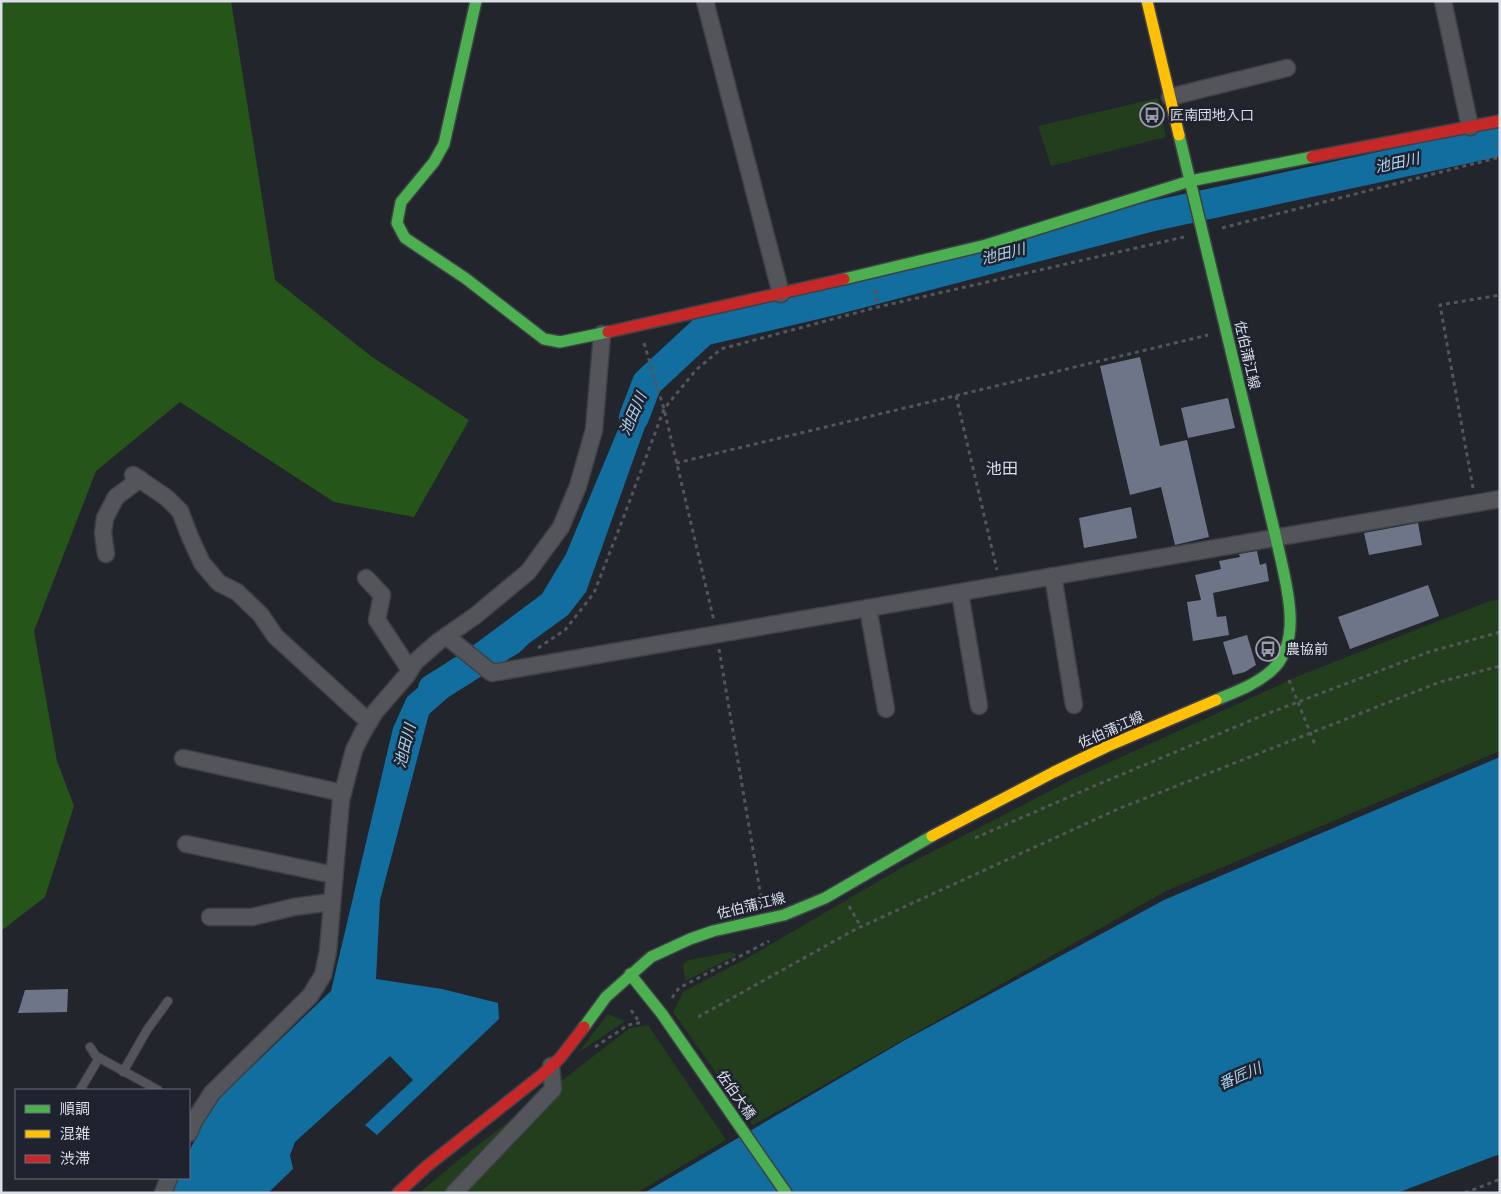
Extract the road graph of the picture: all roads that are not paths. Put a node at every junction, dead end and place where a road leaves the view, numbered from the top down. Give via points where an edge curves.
1 (476, 1) edge
2 (705, 1) edge
3 (1146, 1) edge
4 (1443, 1) edge
5 (1287, 68) dead end
6 (1170, 97) junction
7 (1500, 121) edge
8 (1470, 127) junction
9 (1190, 180) junction
10 (781, 294) junction
11 (602, 334) junction
12 (1500, 498) edge
13 (1276, 538) junction
14 (106, 554) dead end
15 (1052, 576) junction
16 (366, 578) dead end
17 (960, 593) junction
18 (868, 608) junction
19 (447, 636) junction
20 (410, 670) junction
21 (1074, 705) dead end
22 (979, 706) dead end
23 (886, 709) dead end
24 (369, 722) junction
25 (183, 758) dead end
26 (343, 793) junction
27 (186, 844) dead end
28 (334, 876) junction
29 (331, 902) junction
30 (210, 917) dead end
31 (630, 974) junction
32 (168, 1001) dead end
33 (90, 1046) dead end
34 (99, 1058) junction
35 (551, 1066) junction
36 (123, 1072) junction
37 (81, 1089) edge
38 (156, 1089) edge
39 (193, 1112) edge
40 (190, 1128) edge
41 (169, 1179) edge
42 (163, 1193) edge
43 (398, 1193) edge
44 (454, 1193) edge
45 (786, 1193) edge

1 - 11 main road via 444,144 434,162 401,202 397,223 405,238 465,278 544,338 560,342
2 - 10 street
3 - 6 main road, 佐伯蒲江線
4 - 8 street
5 - 6 street
6 - 9 main road, 佐伯蒲江線
7 - 8 main road
8 - 9 main road
9 - 10 main road via 986,245
9 - 13 main road, 佐伯蒲江線
10 - 11 main road
11 - 19 street via 594,430 578,486 561,527 528,572
12 - 13 street
13 - 15 street
13 - 31 main road, 佐伯蒲江線 via 1291,629 1283,656 1259,680 1054,772 915,845 825,898 784,915 690,939 651,957
14 - 24 street via 105,518 116,497 136,477 168,498 180,512 202,563 218,583 237,592 261,615 275,636
15 - 17 street
15 - 21 street
16 - 20 street via 382,595 377,620
17 - 18 street
17 - 22 street
18 - 19 street via 492,674
18 - 23 street
19 - 20 street via 415,662
20 - 24 street
24 - 26 street via 354,750
25 - 26 street
26 - 28 street
27 - 28 street
28 - 29 street
29 - 30 street via 252,917
29 - 39 street via 326,968 320,982 310,996
31 - 35 main road, 佐伯蒲江線 via 594,1010
31 - 45 main road, 佐伯大橋 via 662,1014
32 - 36 lane
33 - 34 lane
34 - 36 lane
34 - 37 lane
35 - 43 main road, 佐伯蒲江線
35 - 44 street via 553,1089
36 - 38 lane
39 - 40 street
41 - 42 street

